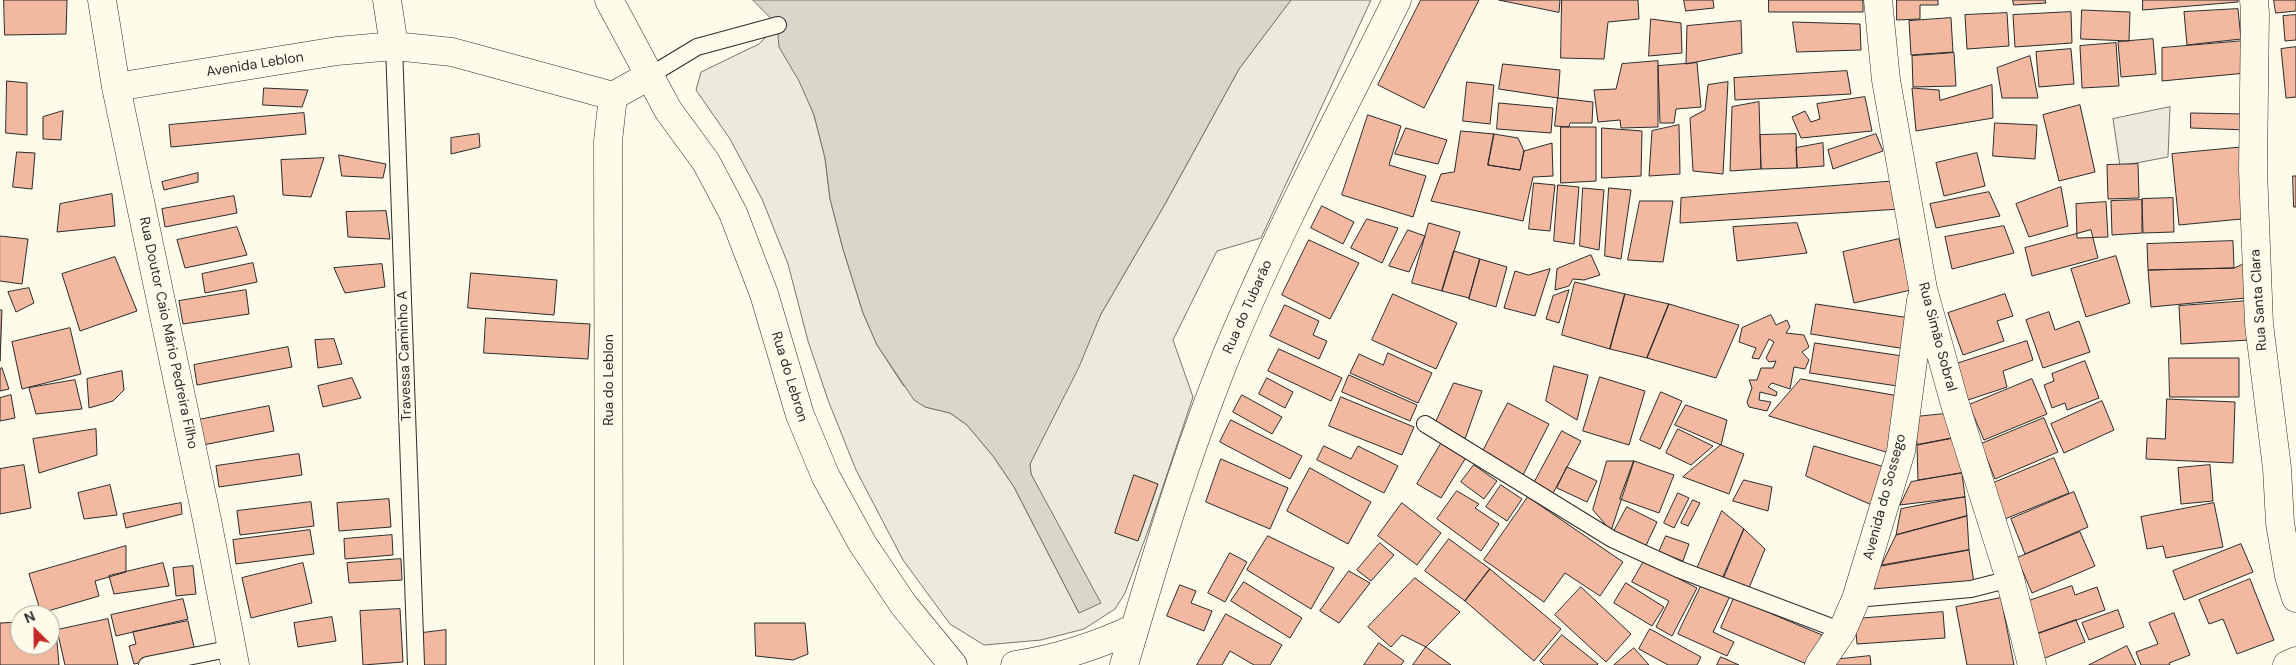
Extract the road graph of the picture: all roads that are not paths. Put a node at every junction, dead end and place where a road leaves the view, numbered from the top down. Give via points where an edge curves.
1 (102, 0) edge
2 (387, 0) edge
3 (609, 0) edge
4 (1397, 0) edge
5 (1878, 0) edge
6 (2254, 0) edge
7 (778, 25) dead end
8 (394, 46) junction
9 (649, 76) junction
10 (116, 87) junction
11 (613, 96) junction
12 (1923, 289) junction
13 (1425, 424) dead end
14 (2010, 579) junction
15 (2296, 598) edge
16 (1856, 599) junction
17 (1135, 628) junction
18 (1842, 630) junction
19 (234, 656) edge
20 (2296, 661) edge
21 (147, 665) edge
22 (416, 665) edge
23 (608, 665) edge
24 (953, 665) edge
25 (1015, 665) edge
26 (1124, 665) edge
27 (1819, 665) edge
28 (2032, 665) edge
29 (2287, 665) edge

1 - 10 street, Rua Doutor Caio Mário Pedreira Filho
2 - 8 street
3 - 9 street, Rua do Lebron
4 - 17 street, Rua do Tubarão via 1284,226 1227,354 1173,504
5 - 12 street, Rua Simão Sobral via 1886,80
6 - 15 street, Rua Santa Clara via 2253,170 2258,324 2277,468 2280,523
7 - 9 lane via 698,47
8 - 10 street, Avenida Leblon via 337,51
8 - 11 street via 452,52
8 - 22 lane, Travessa Caminho A
9 - 11 street
9 - 24 street, Rua do Lebron via 668,110 706,162 733,213 764,294 800,415 826,477 862,543 903,604
10 - 19 street, Rua Doutor Caio Mário Pedreira Filho
11 - 23 street, Rua do Leblon via 608,141
12 - 14 street, Rua Simão Sobral
12 - 16 street, Avenida do Sossego via 1901,451
13 - 18 lane via 1612,538 1678,569
14 - 16 lane via 1971,589
14 - 28 street, Rua Simão Sobral
16 - 18 street, Avenida do Sossego
17 - 25 street via 1093,647 1044,661
17 - 26 street, Rua do Tubarão
18 - 27 street, Avenida do Sossego
19 - 21 lane
20 - 29 street

